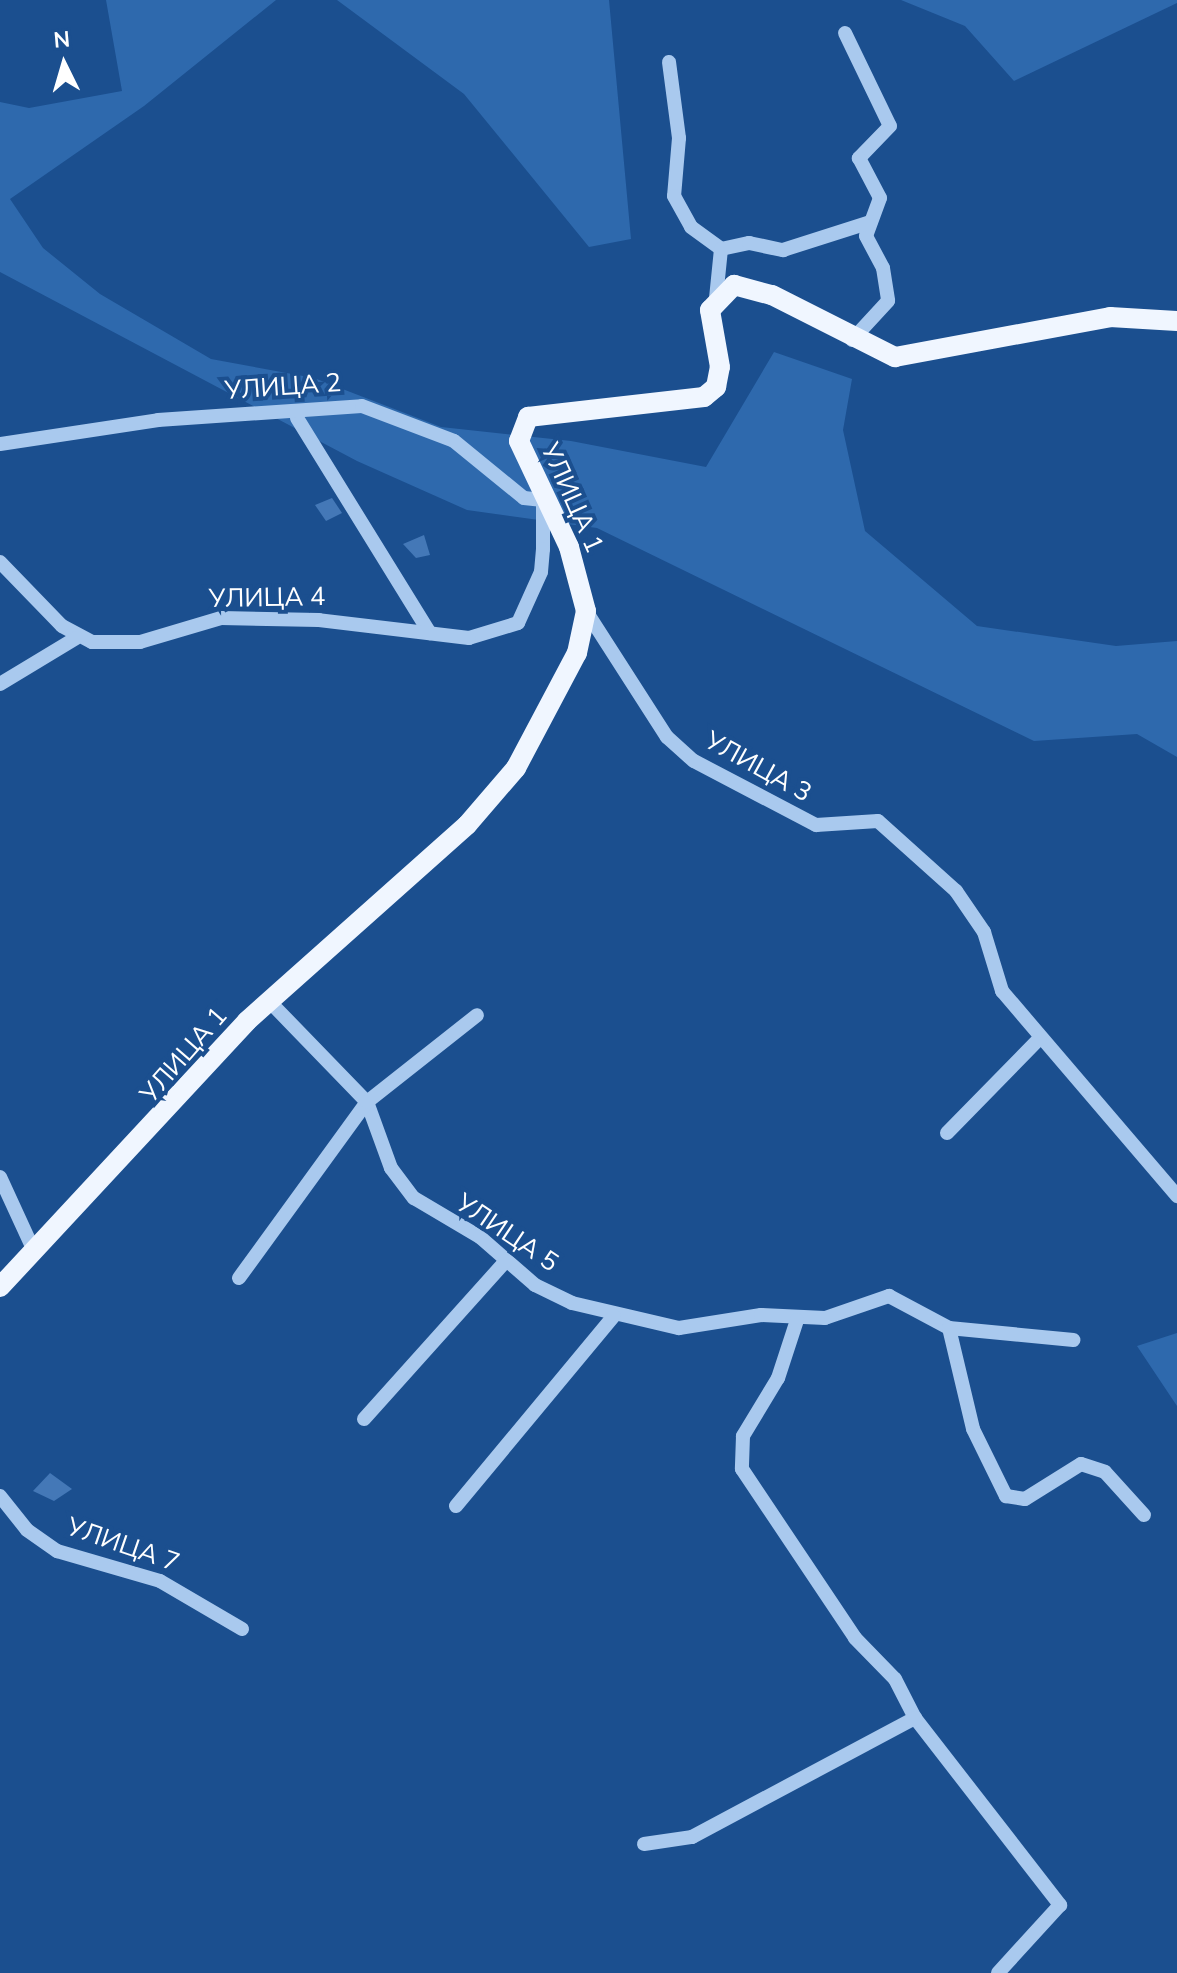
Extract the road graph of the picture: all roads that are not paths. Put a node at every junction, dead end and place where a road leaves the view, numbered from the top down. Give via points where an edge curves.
1 (845, 33) dead end
2 (669, 62) dead end
3 (871, 222) junction
4 (721, 249) junction
5 (716, 298) junction
6 (1177, 321) edge
7 (852, 340) junction
8 (297, 418) dead end
9 (0, 444) edge
10 (543, 500) junction
11 (0, 562) edge
12 (586, 611) junction
13 (430, 633) junction
14 (76, 638) junction
15 (0, 684) edge
16 (270, 1002) junction
17 (477, 1015) dead end
18 (1040, 1038) junction
19 (367, 1102) junction
20 (947, 1133) dead end
21 (0, 1177) edge
22 (1177, 1196) edge
23 (34, 1251) junction
24 (506, 1261) junction
25 (239, 1278) dead end
26 (0, 1287) edge
27 (614, 1316) junction
28 (797, 1320) junction
29 (949, 1328) junction
30 (1073, 1340) dead end
31 (364, 1419) dead end
32 (0, 1496) edge
33 (456, 1506) dead end
34 (1144, 1515) dead end
35 (242, 1629) dead end
36 (915, 1718) junction
37 (644, 1844) dead end
38 (998, 1973) edge

1 - 3 street via 890,126 859,158 880,198
2 - 4 street via 679,138 674,196 691,227
3 - 4 street via 783,250 749,243
3 - 7 street via 866,236 883,268 888,301
4 - 5 street
5 - 7 main road via 734,285 750,287
5 - 10 main road, УЛИЦА 1 via 710,321 720,367 716,387 704,397 528,417 519,441
6 - 7 main road via 1110,317 895,357
8 - 13 street, УЛИЦА 2
9 - 10 street, УЛИЦА 2 via 158,420 362,406 454,441 524,498
10 - 12 main road, УЛИЦА 1 via 569,547
10 - 13 street, УЛИЦА 4 via 541,572 518,623 487,637
11 - 14 street
12 - 16 main road, УЛИЦА 1 via 577,653 493,797
12 - 18 street, УЛИЦА 3 via 659,725 694,761 816,825 878,821 956,891 984,932 1002,991
13 - 14 street, УЛИЦА 4 via 221,618 131,643
14 - 15 street
16 - 19 street, УЛИЦА 5
16 - 23 main road, УЛИЦА 1
17 - 19 street
18 - 20 street
18 - 22 street, УЛИЦА 3
19 - 24 street, УЛИЦА 5 via 391,1168 414,1198
19 - 25 street
21 - 23 street
23 - 26 main road, УЛИЦА 1
24 - 27 street, УЛИЦА 5 via 535,1285
24 - 31 street
27 - 28 street, УЛИЦА 5 via 666,1328 761,1315
27 - 33 street
28 - 29 street, УЛИЦА 5 via 889,1296
28 - 36 street via 778,1378 743,1436 742,1469 771,1523 855,1638 895,1679
29 - 30 street
29 - 34 street via 973,1429 1006,1496 1025,1499 1081,1464 1105,1472
32 - 35 street, УЛИЦА 7 via 27,1530 57,1551 160,1581
36 - 37 street via 692,1837
36 - 38 street via 1060,1905

